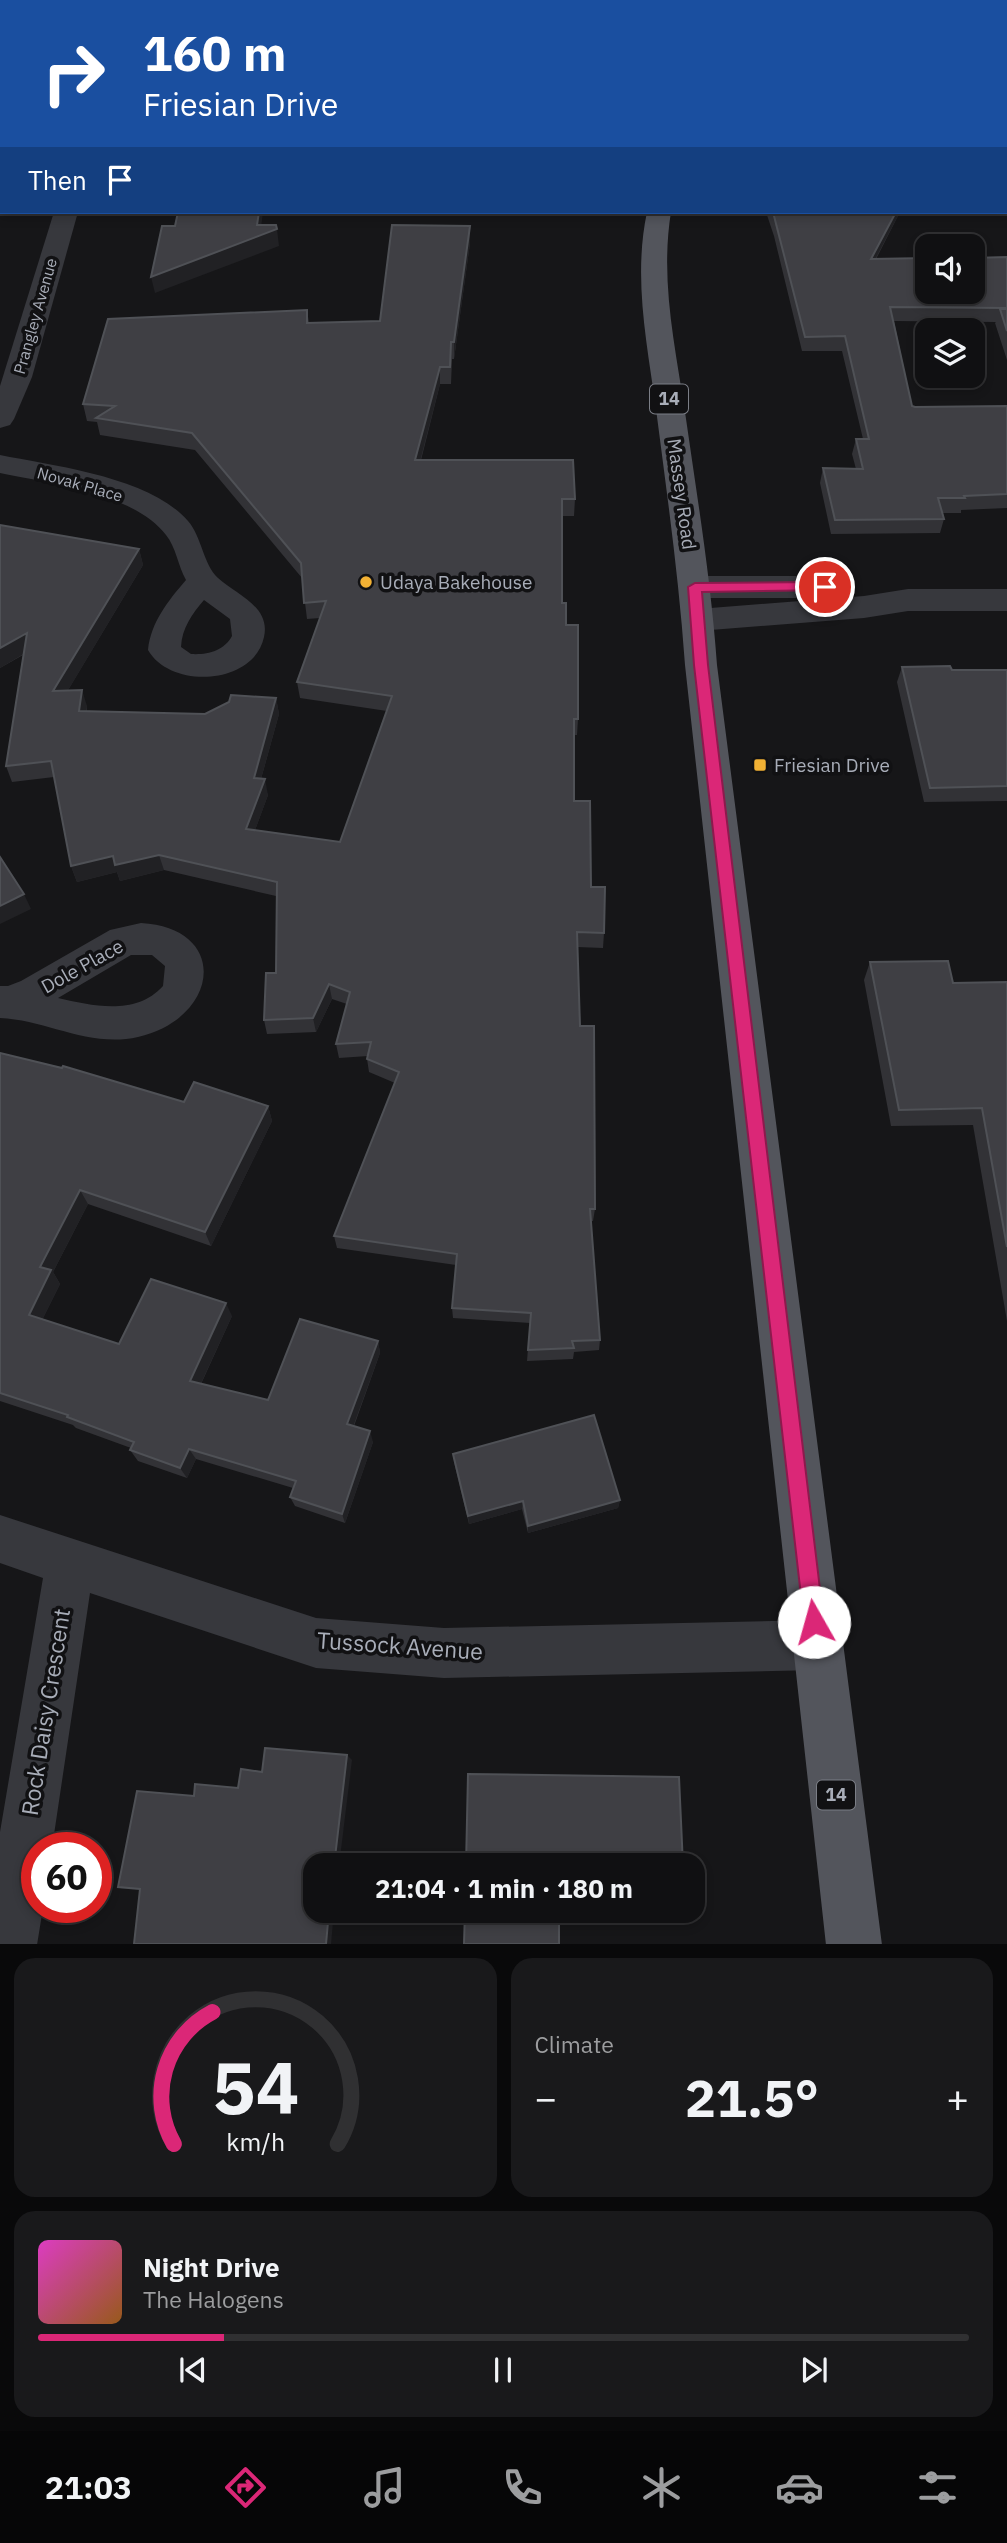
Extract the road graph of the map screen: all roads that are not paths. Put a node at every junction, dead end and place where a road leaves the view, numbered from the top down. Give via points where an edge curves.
1 (65, 214) edge
2 (659, 214) edge
3 (0, 419) edge
4 (0, 464) edge
5 (202, 581) dead end
6 (1007, 600) edge
7 (697, 603) junction
8 (0, 1539) edge
9 (70, 1563) junction
10 (817, 1645) junction
11 (9, 1944) edge
12 (854, 1944) edge

1 - 3 street, Prangley Avenue via 18,376
2 - 7 main road, Massey Road / 14 via 653,239 654,294
4 - 5 street, Novak Place via 109,489 154,509 177,527 192,551
6 - 7 street via 908,600 864,607
7 - 10 main road, Massey Road / 14
8 - 9 street, Tussock Avenue
9 - 10 street, Tussock Avenue via 316,1643 444,1653
9 - 11 street, Rock Daisy Crescent
10 - 12 main road, Massey Road / 14

